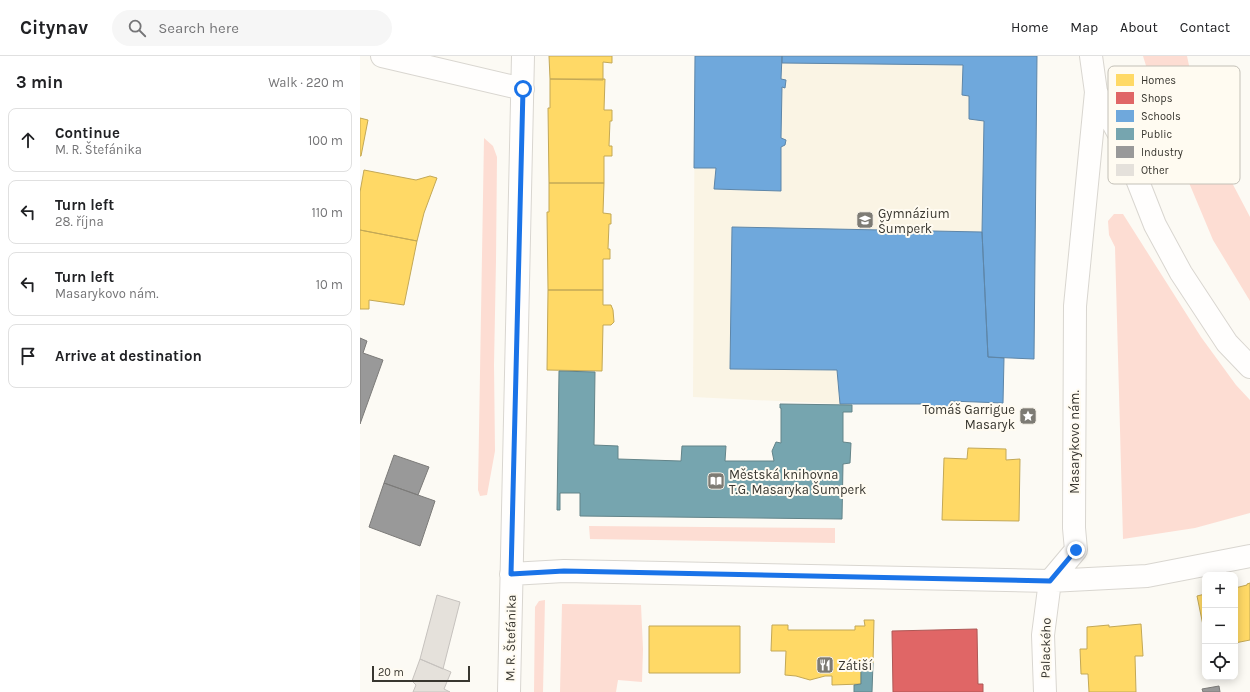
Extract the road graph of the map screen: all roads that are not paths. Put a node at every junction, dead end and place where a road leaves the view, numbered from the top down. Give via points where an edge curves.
1 (382, 56) edge
2 (523, 56) edge
3 (1091, 56) edge
4 (523, 89) junction
5 (1096, 92) junction
6 (1108, 114) edge
7 (1139, 184) edge
8 (1250, 367) edge
9 (1250, 556) edge
10 (511, 574) junction
11 (1050, 581) junction
12 (508, 692) edge
13 (1045, 692) edge

1 - 4 street
2 - 4 street, M. R. Štefánika
3 - 5 street, Masarykovo nám.
4 - 10 street, M. R. Štefánika
5 - 6 street, Masarykovo nám.
5 - 11 street, Masarykovo nám. via 1075,306 1076,550
7 - 8 street, Masarykovo nám. via 1155,225 1181,273 1227,343
9 - 11 street via 1147,576
10 - 11 street via 564,571
10 - 12 street, M. R. Štefánika
11 - 13 street, Palackého via 1043,635

